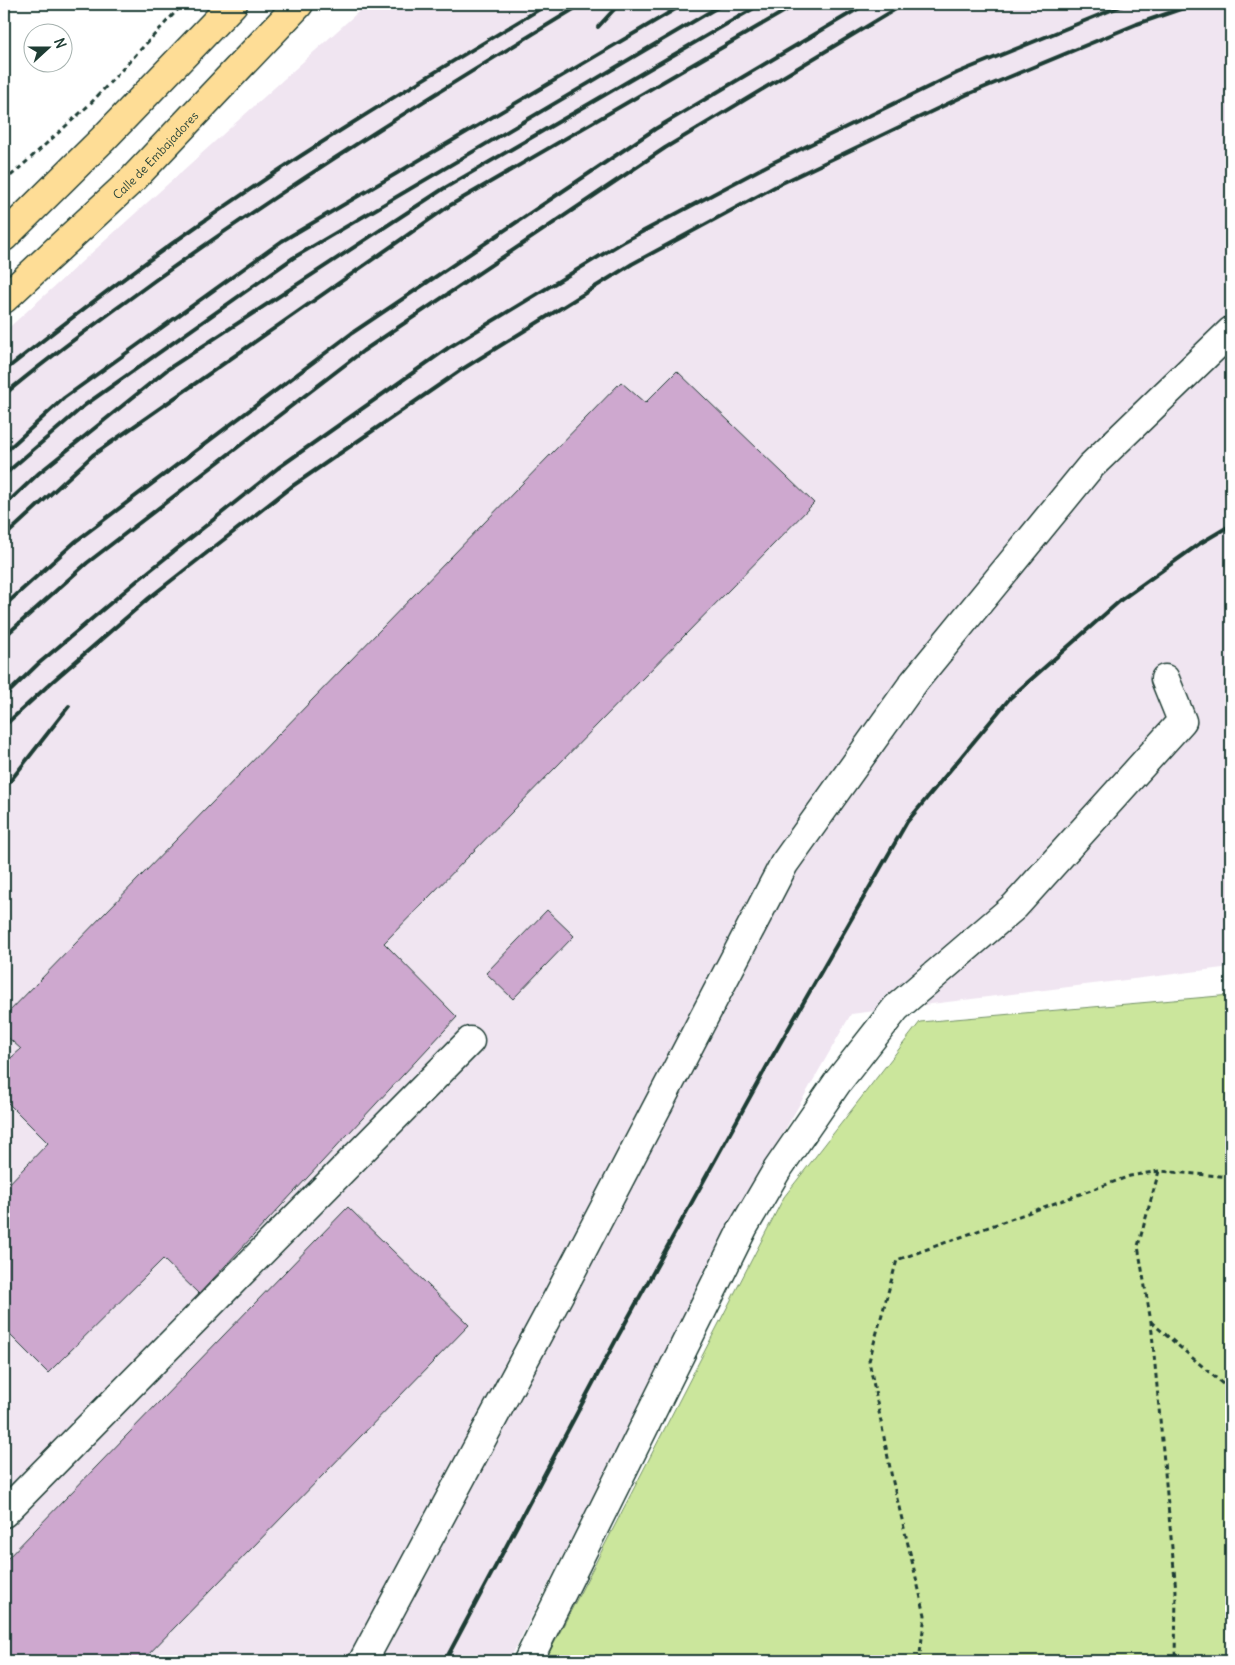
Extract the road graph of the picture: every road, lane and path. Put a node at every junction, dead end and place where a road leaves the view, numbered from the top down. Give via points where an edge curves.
1 (183, 4) edge
2 (233, 4) edge
3 (299, 4) edge
4 (4, 182) edge
5 (4, 237) edge
6 (4, 299) edge
7 (1231, 331) edge
8 (1164, 679) dead end
9 (470, 1041) dead end
10 (1159, 1171) junction
11 (1231, 1177) edge
12 (1151, 1322) junction
13 (1231, 1391) edge
14 (4, 1512) edge
15 (363, 1661) edge
16 (528, 1661) edge
17 (919, 1661) edge
18 (1175, 1661) edge

1 - 4 path via 89,105
2 - 5 main road
3 - 6 main road, Calle de Embajadores via 134,178
7 - 15 lane via 1090,467 914,682 784,864 564,1286
8 - 16 lane via 1182,721 1015,906 896,1008 837,1083 777,1170 743,1228
9 - 14 lane
10 - 11 path
10 - 12 path via 1138,1246
10 - 17 path via 1130,1176 898,1260 869,1361 892,1478 925,1615
12 - 13 path
12 - 18 path via 1176,1591

